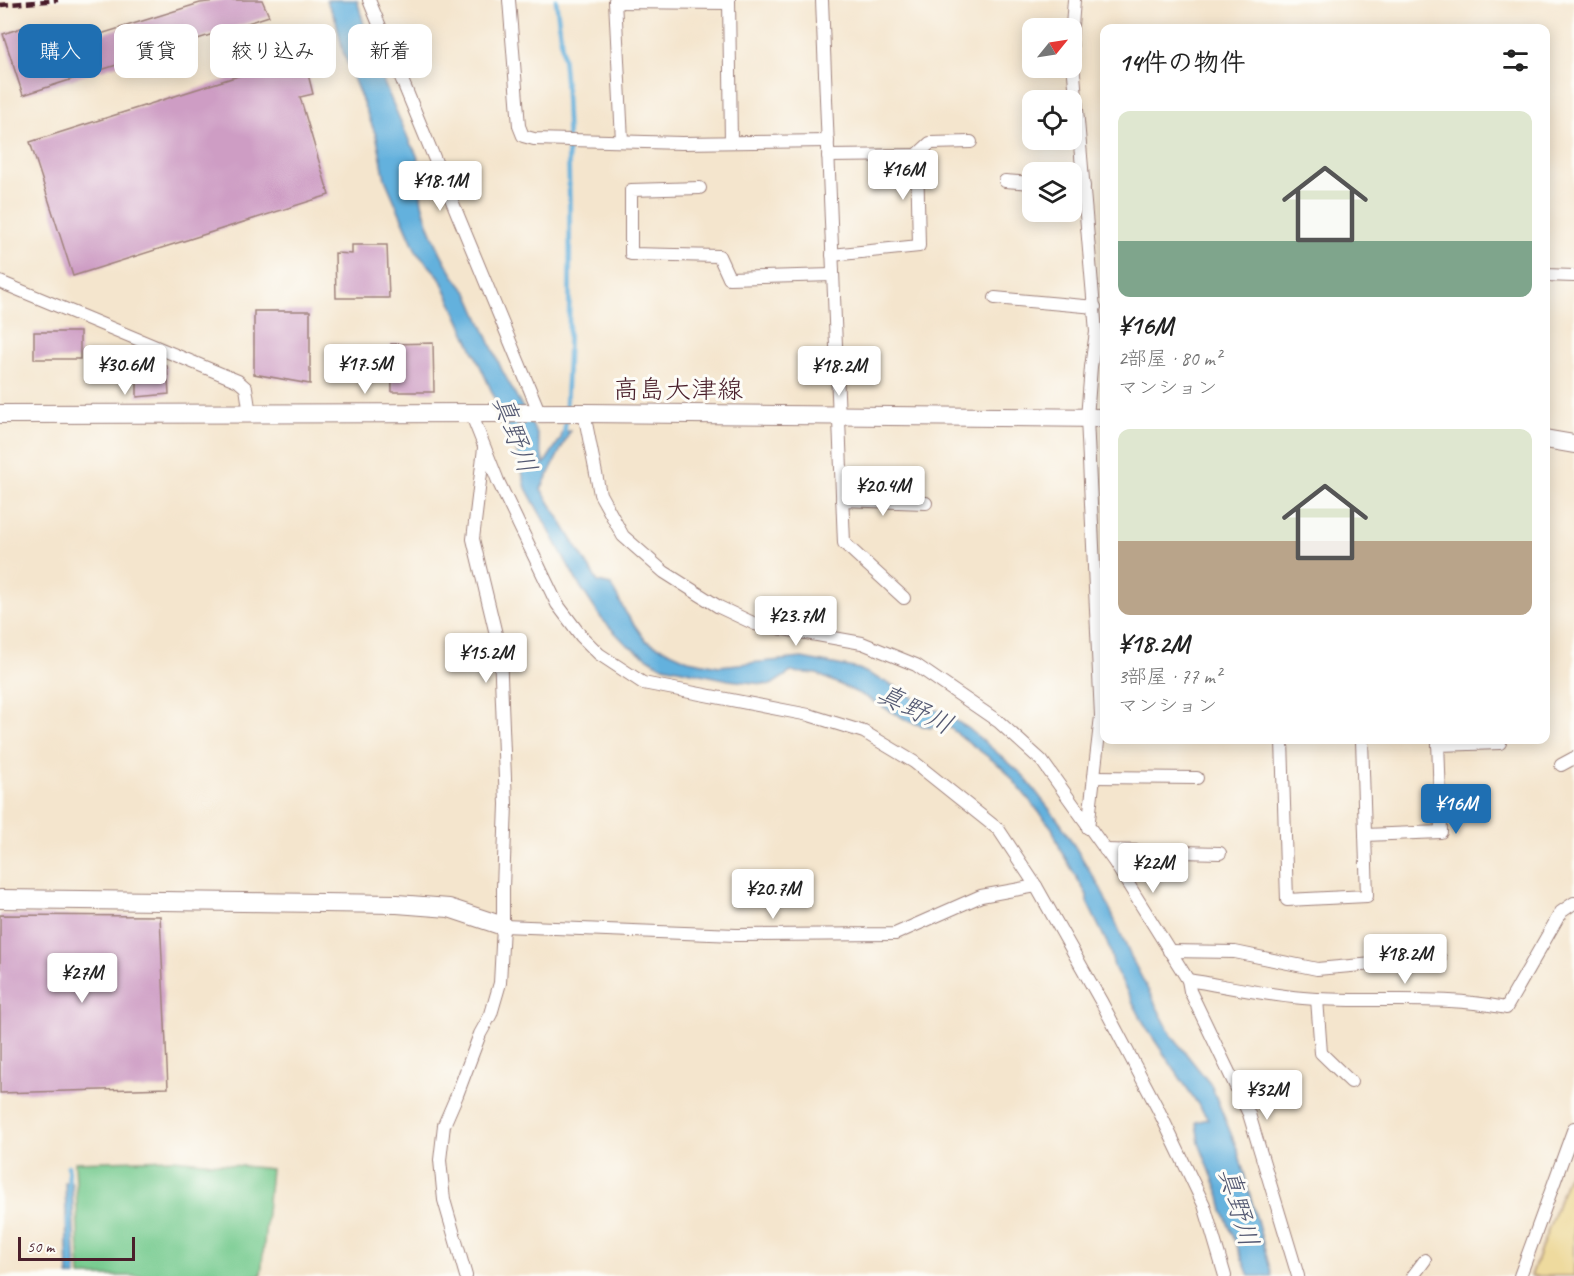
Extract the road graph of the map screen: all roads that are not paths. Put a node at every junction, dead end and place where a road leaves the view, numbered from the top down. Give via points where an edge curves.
1 (369, 0) edge
2 (508, 0) edge
3 (822, 0) edge
4 (1074, 0) edge
5 (615, 1) edge
6 (729, 2) edge
7 (622, 141) junction
8 (828, 141) junction
9 (731, 142) junction
10 (971, 142) dead end
11 (917, 155) junction
12 (828, 156) junction
13 (1076, 162) edge
14 (1005, 182) dead end
15 (1022, 183) edge
16 (700, 188) dead end
17 (1082, 220) edge
18 (832, 255) junction
19 (832, 275) junction
20 (1550, 276) edge
21 (1574, 276) edge
22 (0, 282) edge
23 (995, 298) dead end
24 (1095, 307) junction
25 (476, 413) junction
26 (584, 413) junction
27 (0, 414) edge
28 (250, 414) junction
29 (540, 414) junction
30 (838, 415) junction
31 (1096, 418) edge
32 (1550, 440) edge
33 (1574, 444) edge
34 (484, 447) junction
35 (842, 500) junction
36 (926, 503) dead end
37 (1100, 588) edge
38 (904, 598) dead end
39 (1100, 736) edge
40 (1282, 744) edge
41 (1362, 744) edge
42 (1438, 744) edge
43 (1574, 758) edge
44 (1561, 765) dead end
45 (1094, 777) junction
46 (1197, 778) dead end
47 (1088, 828) junction
48 (1365, 835) junction
49 (1105, 850) junction
50 (1220, 853) dead end
51 (1036, 886) junction
52 (0, 899) edge
53 (1574, 903) edge
54 (503, 926) junction
55 (1169, 951) junction
56 (1440, 958) dead end
57 (1188, 980) junction
58 (1317, 999) junction
59 (1351, 1082) dead end
60 (1574, 1128) edge
61 (1425, 1260) dead end
62 (466, 1276) edge
63 (1226, 1276) edge
64 (1298, 1276) edge
65 (1413, 1276) edge
66 (1520, 1276) edge

1 - 29 street
2 - 7 street via 523,136
3 - 8 street
4 - 13 street via 1071,39
5 - 6 street
5 - 7 street
6 - 9 street
7 - 9 street
8 - 9 street
8 - 12 street
10 - 11 street via 930,143
11 - 12 street
11 - 18 street via 918,246
12 - 18 street
14 - 15 street
16 - 19 street via 631,190 631,254 719,256 729,278
17 - 24 street
18 - 19 street
19 - 30 street
20 - 21 street
22 - 28 street via 238,381 246,388
23 - 24 street
24 - 31 street via 1091,367
25 - 28 main road
25 - 29 main road, 高島大津線
25 - 34 street
26 - 29 main road, 高島大津線
26 - 30 main road, 高島大津線
26 - 47 street via 600,494 623,536 664,572 719,607 755,624 862,644 916,665 999,722 1041,761
27 - 28 main road
30 - 31 main road, 高島大津線
30 - 35 street
31 - 37 street
32 - 33 main road
34 - 51 street via 557,604 599,654 643,683 809,715 864,732 914,762 999,830
34 - 54 street via 473,539 500,651 506,804
35 - 36 street
35 - 38 street via 844,543
39 - 45 street
40 - 48 street via 1287,900 1367,896
41 - 48 street
42 - 48 street via 1441,832
43 - 44 street
45 - 46 street
45 - 47 street
47 - 49 street
49 - 50 street
49 - 55 street
51 - 54 street via 981,896 895,934 736,935
51 - 63 street via 1158,1109 1204,1205
52 - 54 main road via 397,904 449,908
53 - 58 street via 1561,912 1506,1008 1411,1000
54 - 62 street via 500,983 491,1014 444,1125 444,1200
55 - 56 street via 1235,952 1317,969
55 - 57 street
57 - 58 street
57 - 64 street via 1190,992 1249,1114
58 - 59 street via 1321,1053
60 - 66 street
61 - 65 street

